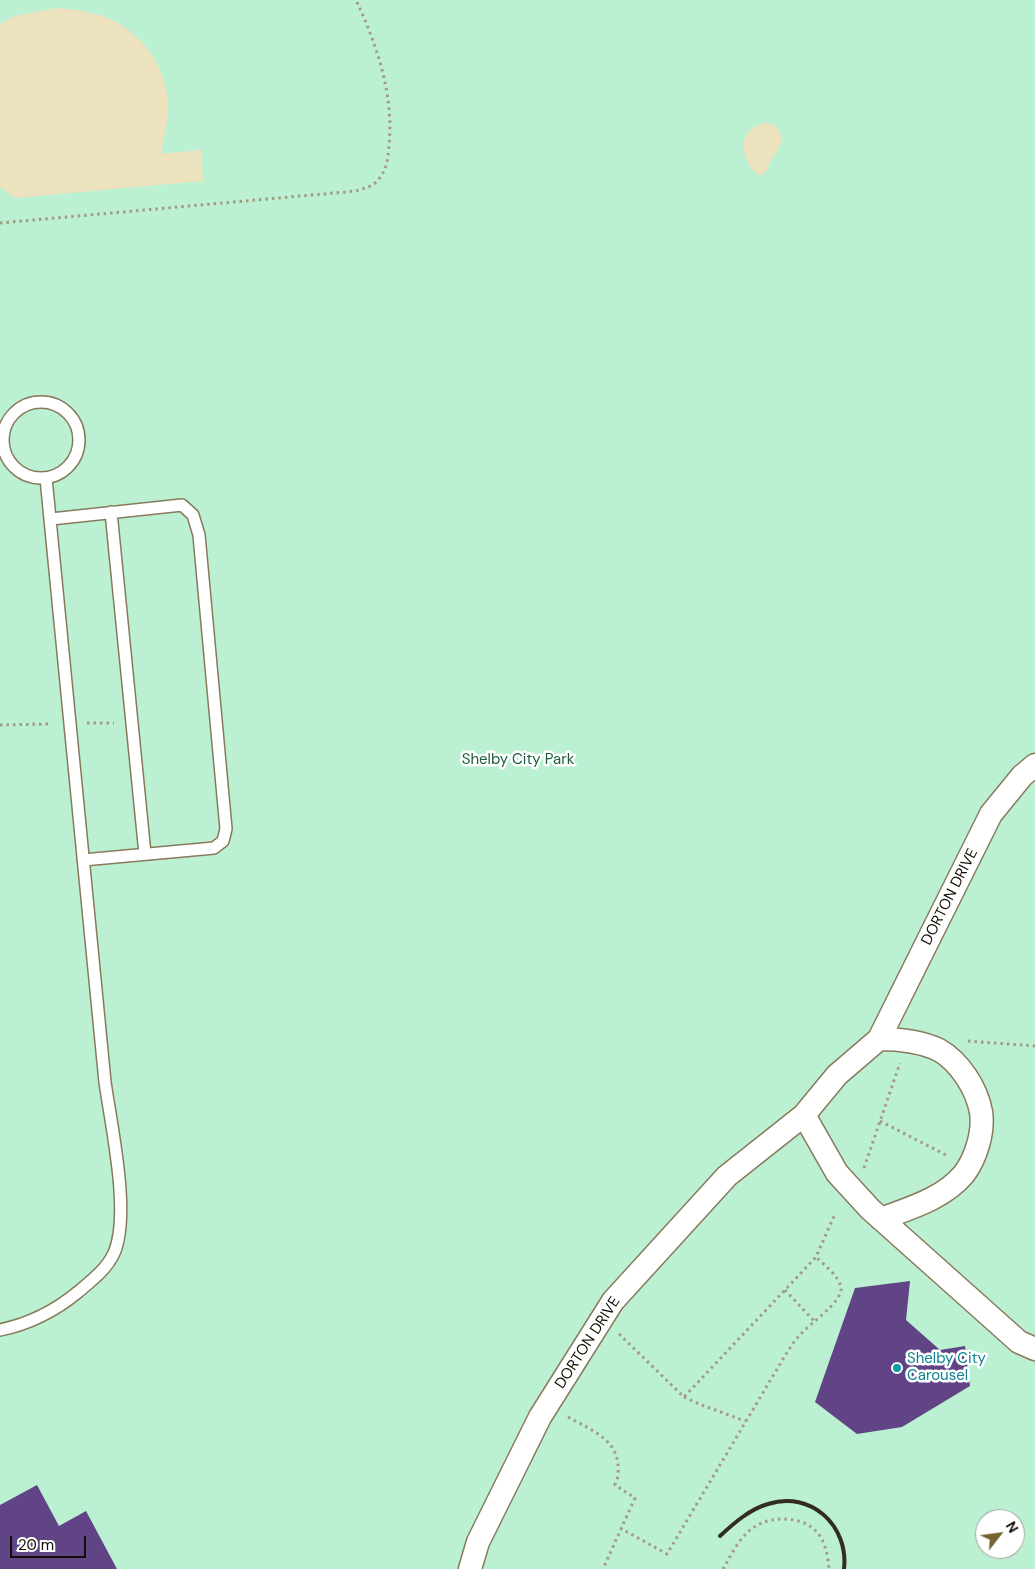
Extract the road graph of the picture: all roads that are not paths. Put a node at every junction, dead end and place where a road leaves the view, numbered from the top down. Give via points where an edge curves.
1 (2, 446) edge
2 (46, 478) junction
3 (111, 512) junction
4 (51, 519) junction
5 (1035, 765) edge
6 (145, 854) junction
7 (83, 860) junction
8 (879, 1039) junction
9 (804, 1115) junction
10 (881, 1219) junction
11 (0, 1330) edge
12 (1035, 1349) edge
13 (470, 1569) edge

1 - 2 lane via 10,464 21,473 33,478
1 - 2 lane via 5,426 22,406 47,402 69,413 76,423 79,447 68,468
2 - 4 lane
3 - 4 lane
3 - 6 lane
3 - 6 lane via 182,505 193,515 199,535 226,829 223,841 214,848
4 - 7 lane
5 - 8 street, DORTON DRIVE via 991,814
6 - 7 lane
7 - 11 lane via 105,1082 119,1179 119,1230 113,1253 98,1275 66,1302 24,1325
8 - 9 street, DORTON DRIVE via 837,1075
8 - 10 street via 903,1040 940,1051 966,1077 981,1112 981,1132 965,1172 940,1195
9 - 10 street via 838,1174
9 - 13 street, DORTON DRIVE via 727,1176 613,1301 540,1417 478,1542
10 - 12 street via 1019,1342

